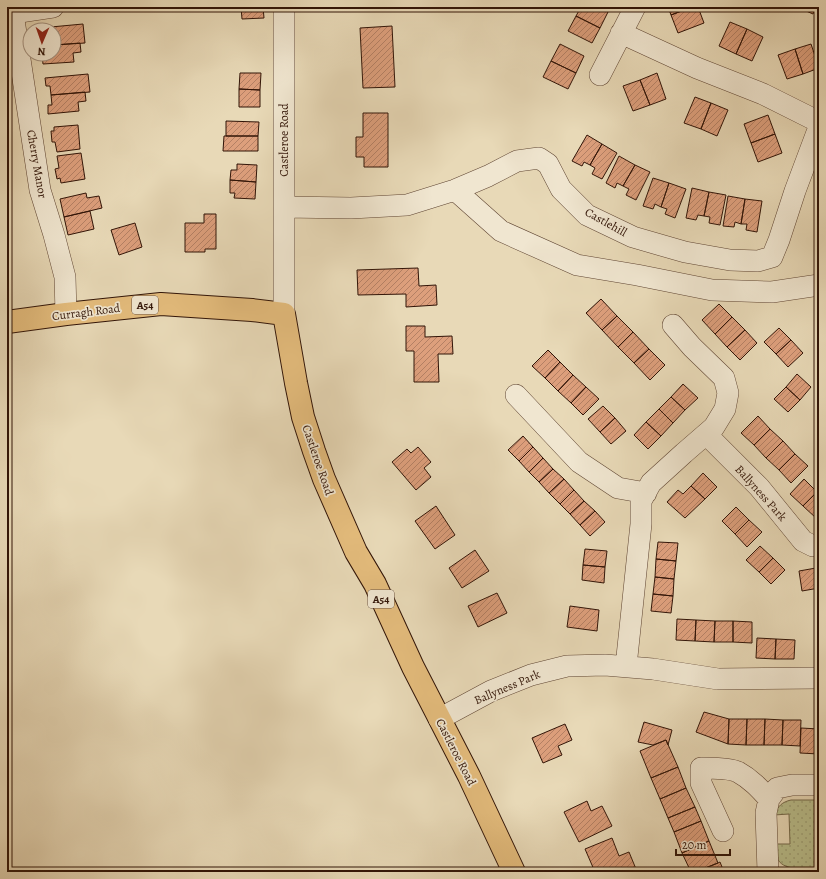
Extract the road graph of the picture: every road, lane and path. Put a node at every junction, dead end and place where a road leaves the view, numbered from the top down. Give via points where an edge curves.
1 (53, 7) edge
2 (284, 7) edge
3 (635, 7) edge
4 (13, 10) edge
5 (621, 33) junction
6 (600, 75) dead end
7 (819, 122) edge
8 (819, 127) edge
9 (455, 190) junction
10 (284, 207) junction
11 (819, 285) edge
12 (66, 314) junction
13 (284, 314) junction
14 (7, 322) edge
15 (673, 325) dead end
16 (516, 395) dead end
17 (706, 434) junction
18 (646, 493) junction
19 (819, 545) edge
20 (626, 666) junction
21 (819, 678) edge
22 (439, 719) junction
23 (819, 785) edge
24 (770, 798) junction
25 (723, 832) dead end
26 (514, 872) edge
27 (768, 872) edge

1 - 4 street, Cherry Manor
2 - 10 street, Castleroe Road
3 - 5 street
4 - 12 street, Cherry Manor via 40,190 65,277
5 - 6 street
5 - 7 street via 763,94
8 - 9 street, Castlehill via 772,257 758,261 730,260 685,252 633,237 587,215 561,189 548,164 539,158 517,161
9 - 10 street, Castlehill via 407,205 351,208
9 - 11 street via 501,231 577,265 712,290 772,292
10 - 13 street, Castleroe Road
12 - 13 main road, Curragh Road / A54 via 161,304
12 - 14 main road, Curragh Road / A54
13 - 22 main road, Castleroe Road / A54 via 304,417 324,478 356,552
15 - 17 street via 724,378 728,393 725,409 714,427
16 - 18 street via 579,462 618,488
17 - 18 street via 651,483
17 - 19 street, Ballyness Park via 759,486 803,541 813,546
18 - 20 street via 641,501 641,524
20 - 21 street, Ballyness Park via 718,679
20 - 22 street, Ballyness Park via 567,666 531,674 491,691
22 - 26 main road, Castleroe Road / A54
23 - 24 street via 777,788
24 - 25 street via 737,771 701,768 701,783
24 - 27 street via 766,813

